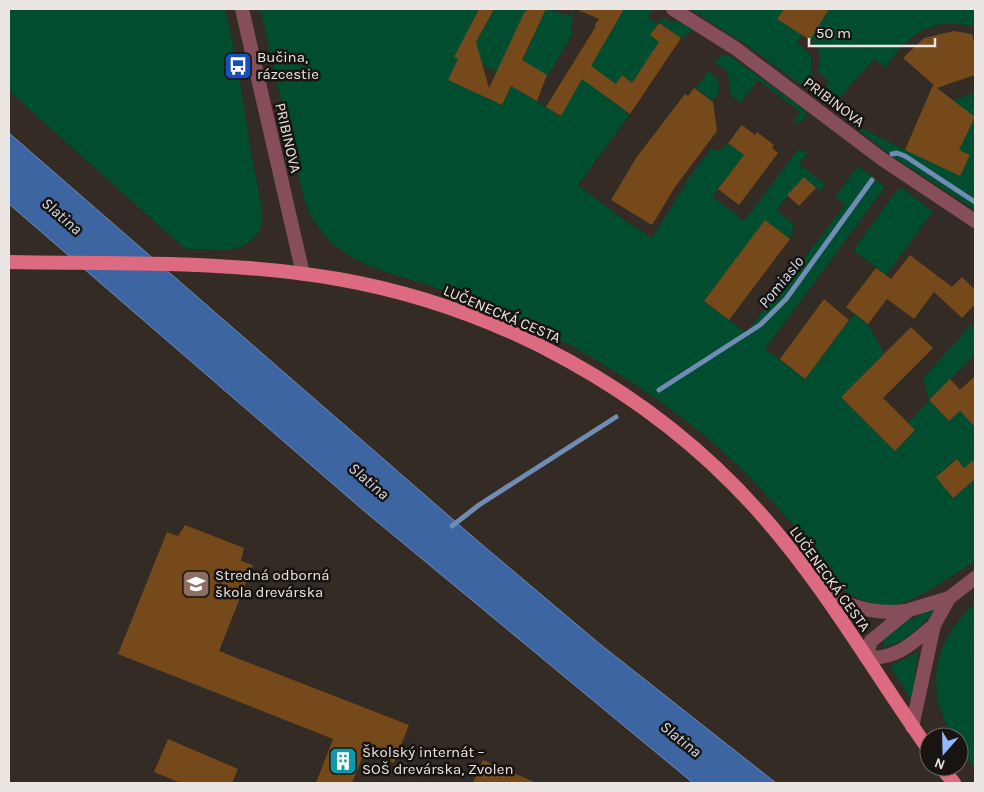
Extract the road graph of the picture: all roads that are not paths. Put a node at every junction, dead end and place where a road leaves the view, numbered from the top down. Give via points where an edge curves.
1 (242, 9) edge
2 (674, 9) edge
3 (975, 221) edge
4 (9, 262) edge
5 (302, 274) junction
6 (975, 578) edge
7 (827, 598) junction
8 (949, 598) junction
9 (909, 610) junction
10 (934, 624) junction
11 (866, 657) junction
12 (912, 727) junction
13 (919, 736) edge

1 - 5 street, PRIBINOVA
2 - 3 street, PRIBINOVA via 735,48 882,159
4 - 5 main road, LUČENECKÁ CESTA via 198,266
5 - 7 main road, LUČENECKÁ CESTA via 376,287 457,311 524,338 603,381 677,434 717,469 778,534
6 - 8 street
7 - 9 street via 882,613
7 - 11 main road, LUČENECKÁ CESTA
8 - 9 street
8 - 10 street
9 - 11 street via 871,641
10 - 11 street via 896,653 882,658
10 - 12 street
11 - 12 main road, LUČENECKÁ CESTA
12 - 13 main road, LUČENECKÁ CESTA

